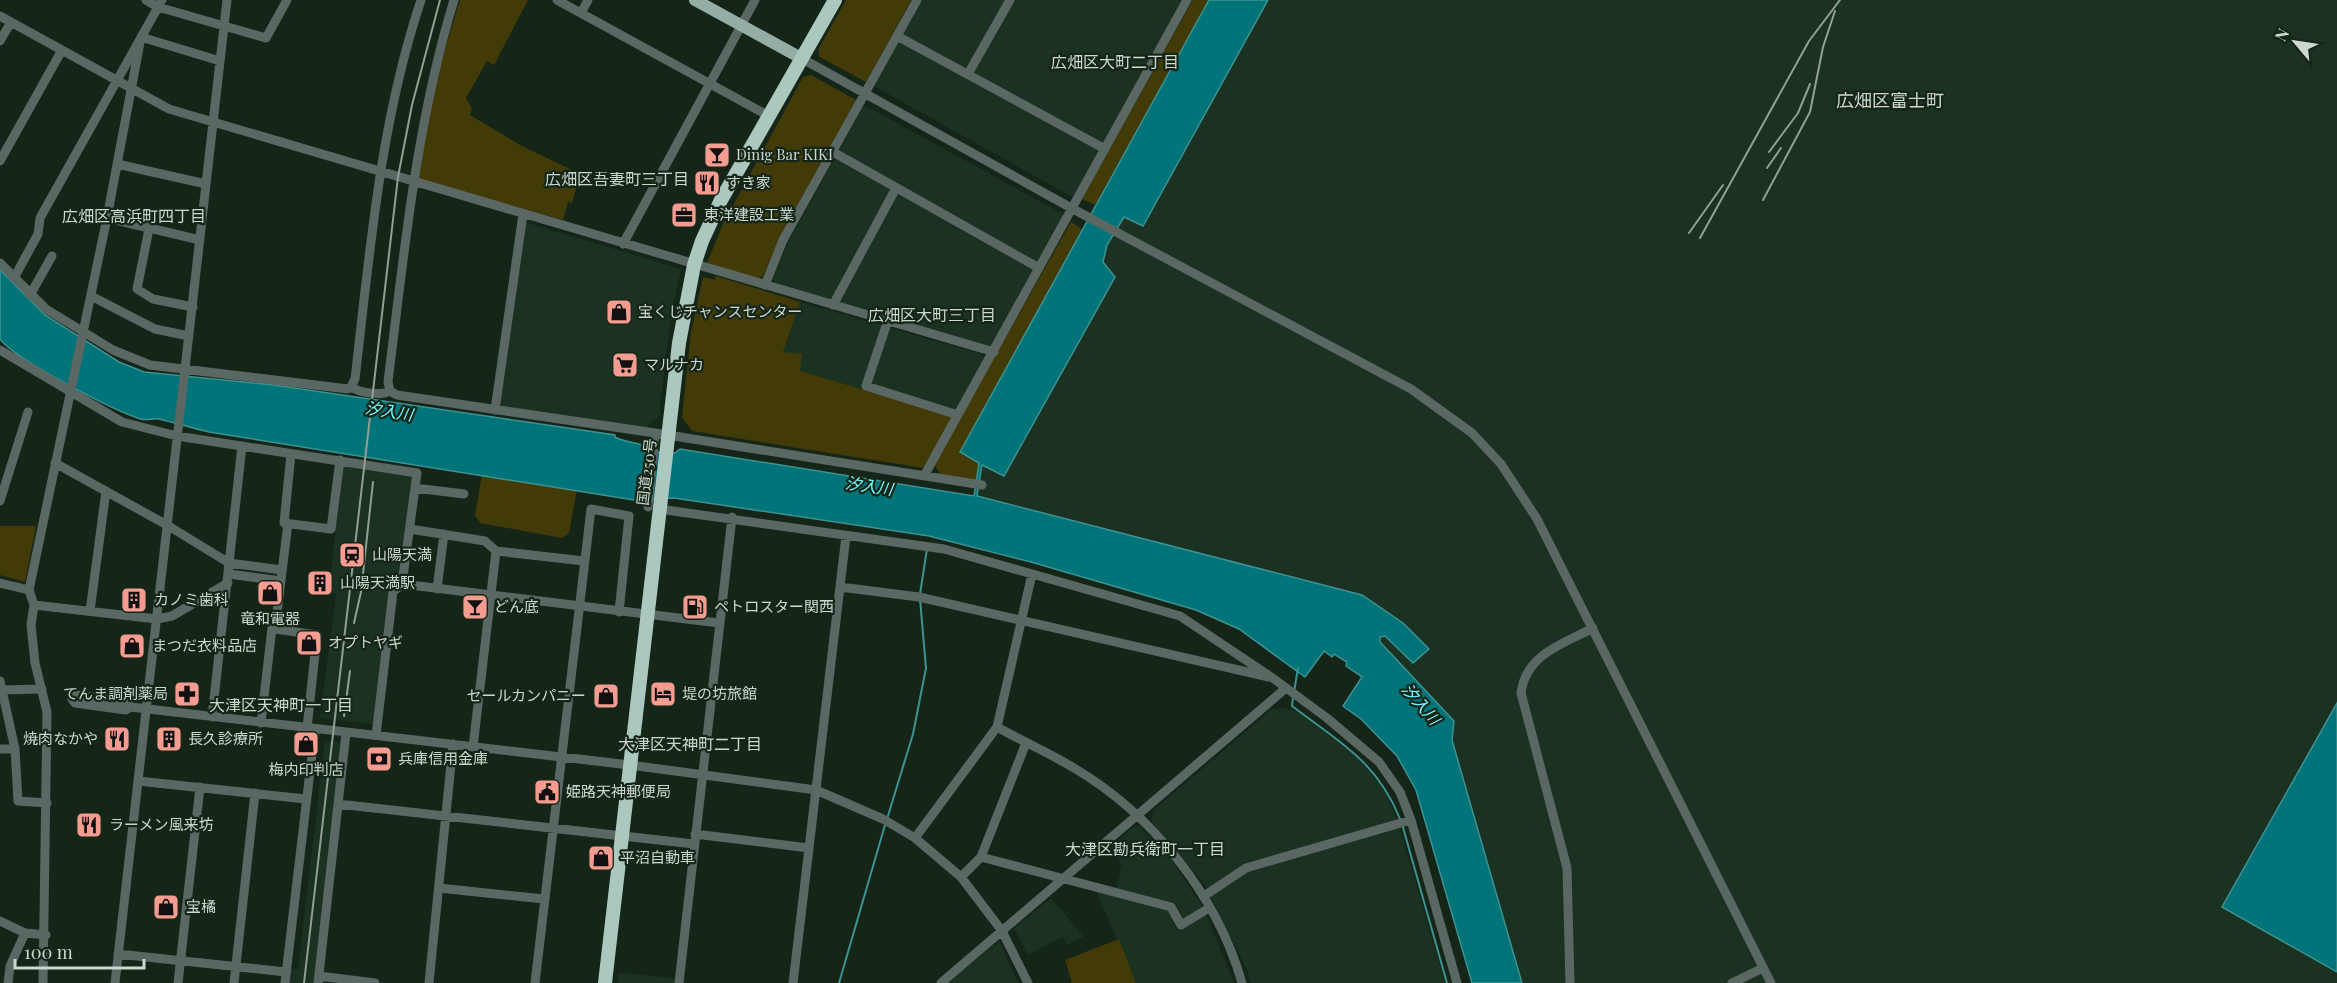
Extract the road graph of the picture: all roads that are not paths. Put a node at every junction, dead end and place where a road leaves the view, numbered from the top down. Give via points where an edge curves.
1 (146, 0) edge
2 (227, 0) edge
3 (287, 0) edge
4 (421, 0) edge
5 (454, 0) edge
6 (557, 0) edge
7 (588, 0) edge
8 (695, 0) edge
9 (755, 0) edge
10 (835, 0) edge
11 (917, 0) edge
12 (1010, 0) edge
13 (1186, 0) edge
14 (160, 4) edge
15 (580, 13) junction
16 (0, 16) edge
17 (11, 22) junction
18 (741, 26) junction
19 (224, 28) junction
20 (897, 36) junction
21 (141, 37) junction
22 (0, 41) edge
23 (62, 50) junction
24 (801, 58) junction
25 (220, 61) junction
26 (968, 74) junction
27 (118, 80) junction
28 (709, 85) junction
29 (134, 88) junction
30 (865, 94) junction
31 (769, 116) junction
32 (213, 122) junction
33 (1105, 149) junction
34 (833, 152) junction
35 (0, 161) edge
36 (117, 164) junction
37 (379, 171) junction
38 (413, 181) junction
39 (206, 184) junction
40 (896, 188) junction
41 (1073, 209) junction
42 (523, 214) junction
43 (107, 218) junction
44 (149, 229) junction
45 (200, 240) junction
46 (623, 244) junction
47 (52, 256) dead end
48 (0, 263) edge
49 (694, 265) junction
50 (1040, 268) junction
51 (14, 278) junction
52 (765, 285) junction
53 (30, 295) junction
54 (91, 296) junction
55 (833, 305) junction
56 (193, 307) junction
57 (887, 322) junction
58 (84, 332) junction
59 (189, 336) junction
60 (0, 350) edge
61 (994, 352) junction
62 (186, 370) junction
63 (351, 387) junction
64 (390, 391) junction
65 (70, 393) junction
66 (495, 410) junction
67 (28, 412) dead end
68 (958, 415) junction
69 (661, 434) junction
70 (177, 436) junction
71 (242, 446) junction
72 (291, 454) junction
73 (340, 460) junction
74 (56, 463) junction
75 (924, 476) junction
76 (978, 485) dead end
77 (415, 488) junction
78 (2, 491) edge
79 (106, 491) junction
80 (464, 494) dead end
81 (0, 501) edge
82 (654, 508) junction
83 (732, 517) junction
84 (288, 523) junction
85 (167, 525) junction
86 (410, 530) junction
87 (444, 534) junction
88 (846, 536) junction
89 (496, 551) junction
90 (584, 561) junction
91 (230, 563) junction
92 (282, 570) junction
93 (1032, 574) junction
94 (228, 579) junction
95 (281, 581) junction
96 (0, 583) edge
97 (402, 584) junction
98 (840, 587) junction
99 (437, 589) junction
100 (29, 590) junction
101 (490, 595) junction
102 (34, 605) junction
103 (578, 606) junction
104 (90, 611) junction
105 (619, 612) junction
106 (648, 615) junction
107 (158, 619) junction
108 (1021, 619) junction
109 (719, 623) junction
110 (275, 628) junction
111 (1593, 628) junction
112 (1274, 679) junction
113 (1, 686) edge
114 (1286, 688) junction
115 (42, 689) junction
116 (131, 706) junction
117 (146, 710) junction
118 (212, 717) junction
119 (261, 723) junction
120 (996, 727) junction
121 (311, 728) junction
122 (346, 733) junction
123 (376, 735) junction
124 (1026, 743) junction
125 (453, 744) junction
126 (473, 747) junction
127 (0, 749) edge
128 (15, 749) junction
129 (560, 757) junction
130 (630, 765) junction
131 (701, 774) junction
132 (138, 781) junction
133 (200, 787) junction
134 (816, 790) junction
135 (255, 793) junction
136 (306, 799) junction
137 (47, 803) junction
138 (338, 804) junction
139 (446, 816) junction
140 (1138, 816) junction
141 (1411, 820) junction
142 (553, 828) junction
143 (622, 836) junction
144 (915, 838) junction
145 (695, 839) junction
146 (809, 848) junction
147 (981, 857) junction
148 (961, 877) junction
149 (1062, 880) junction
150 (439, 888) junction
151 (1204, 896) junction
152 (544, 898) junction
153 (1209, 908) junction
154 (0, 921) edge
155 (1002, 931) junction
156 (25, 933) junction
157 (46, 935) junction
158 (118, 954) junction
159 (181, 961) junction
160 (236, 966) junction
161 (1763, 968) junction
162 (286, 972) junction
163 (318, 980) edge
164 (8, 983) edge
165 (43, 983) edge
166 (115, 983) edge
167 (178, 983) edge
168 (234, 983) edge
169 (285, 983) edge
170 (375, 983) edge
171 (429, 983) edge
172 (535, 983) edge
173 (605, 983) edge
174 (679, 983) edge
175 (793, 983) edge
176 (941, 983) edge
177 (1028, 983) edge
178 (1242, 983) edge
179 (1457, 983) edge
180 (1570, 983) edge
181 (1732, 983) edge
182 (1771, 983) edge

1 - 14 street
2 - 19 street
3 - 19 street via 266,38
4 - 37 street
5 - 38 street via 433,77
6 - 15 street
7 - 15 street
8 - 18 main road
9 - 18 street
10 - 24 highway, 国道250号
11 - 20 street
12 - 26 street
13 - 33 street
14 - 19 street
14 - 21 street
15 - 28 street
16 - 17 street
17 - 22 street
17 - 23 street
18 - 24 main road
18 - 28 street
19 - 25 street
20 - 26 street
20 - 30 street
21 - 25 street
21 - 27 street
21 - 29 street
23 - 27 street
23 - 35 street
24 - 30 street
24 - 31 highway, 国道250号
25 - 32 street
26 - 33 street
27 - 29 street
27 - 51 street via 40,218 38,234
28 - 31 street
28 - 46 street
29 - 32 street via 169,109
29 - 36 street
30 - 34 street
30 - 41 street
31 - 49 highway, 国道250号 via 721,200
32 - 37 street
32 - 39 street
33 - 41 street
34 - 40 street
34 - 52 street via 783,240
36 - 39 street
36 - 43 street
37 - 38 street
37 - 63 street
38 - 42 street
38 - 64 street
39 - 45 street
40 - 50 street
40 - 55 street
41 - 50 street
41 - 111 street via 1411,389 1472,433 1502,464 1532,510
42 - 46 street
42 - 66 street
43 - 44 street
43 - 54 street
44 - 45 street
44 - 56 street via 137,289 153,299
45 - 56 street
46 - 49 street
47 - 53 street
48 - 51 street
49 - 52 street
49 - 69 highway, 国道250号
50 - 61 street
51 - 53 street
52 - 55 street
53 - 58 street
54 - 58 street
54 - 59 street via 155,329
55 - 57 street
56 - 59 street
57 - 61 street
57 - 68 street via 866,387
58 - 62 street via 113,350 150,365
58 - 65 street
59 - 62 street
60 - 65 street
61 - 68 street
62 - 63 street
62 - 70 street
63 - 64 street via 372,393
64 - 66 street
65 - 70 street via 122,422
65 - 74 street
66 - 69 street
67 - 78 street
68 - 75 street
69 - 75 street
69 - 82 highway, 国道250号
70 - 71 street
70 - 85 street
71 - 72 street
71 - 91 street
72 - 73 street
72 - 84 street via 284,522
73 - 77 street via 417,473
73 - 84 street via 331,529
74 - 79 street
74 - 100 street
75 - 76 street
77 - 80 street
77 - 86 street
78 - 81 street
79 - 85 street
79 - 104 street
82 - 83 street
82 - 106 highway, 国道250号
83 - 88 street
83 - 109 street
84 - 92 street
85 - 91 street
85 - 107 street
86 - 87 street
86 - 97 street
87 - 89 street via 485,541
87 - 99 street
88 - 93 street via 944,549
88 - 98 street
89 - 90 street
89 - 101 street
90 - 103 street
90 - 105 street via 591,509 629,516
91 - 92 street
91 - 94 street
92 - 95 street
93 - 108 street
93 - 112 street via 1180,616
94 - 95 street
94 - 107 street via 172,616
94 - 118 street
95 - 110 street
96 - 100 street
97 - 99 street
97 - 123 street via 393,592
98 - 108 street via 919,597
98 - 134 street
99 - 101 street
100 - 102 street
101 - 103 street
101 - 126 street
102 - 104 street
102 - 115 street via 32,634
103 - 105 street
103 - 129 street
104 - 107 street
105 - 106 street
106 - 109 street
106 - 130 highway, 国道250号
107 - 117 street
108 - 112 street
108 - 120 street
109 - 131 street
110 - 119 street
110 - 121 street via 317,635
111 - 161 street
111 - 180 street via 1538,657 1523,679 1521,693 1567,868
112 - 114 street
113 - 115 street
113 - 128 street
114 - 140 street
114 - 141 street via 1379,762 1400,792
115 - 137 street via 48,723
116 - 116 street via 128,702 76,695 72,699 126,710
116 - 117 street
117 - 118 street
117 - 132 street
118 - 119 street
119 - 121 street
120 - 124 street
120 - 144 street
121 - 122 street
121 - 136 street
122 - 123 street
122 - 138 street
123 - 125 street
124 - 140 street via 1075,768
124 - 147 street
125 - 126 street
125 - 139 street
126 - 129 street
127 - 128 street
128 - 137 street via 18,801
129 - 130 street
129 - 142 street
130 - 131 street
130 - 143 highway, 国道250号
131 - 134 street
131 - 145 street
132 - 133 street
132 - 158 street
133 - 135 street
133 - 159 street
134 - 144 street via 883,819
134 - 146 street
135 - 136 street
135 - 160 street
136 - 162 street
137 - 157 street
138 - 139 street
138 - 163 street
139 - 142 street
139 - 150 street
140 - 149 street
140 - 151 street via 1178,858
141 - 151 street via 1246,868
141 - 179 street
142 - 143 street
142 - 152 street
143 - 145 street
143 - 173 highway, 国道250号
144 - 148 street
145 - 146 street
145 - 174 street
146 - 175 street
147 - 148 street
147 - 149 street
148 - 155 street
149 - 153 street via 1171,907 1181,925
149 - 155 street
150 - 152 street
150 - 171 street
151 - 153 street
152 - 172 street
153 - 178 street
154 - 156 street
155 - 176 street
155 - 177 street
156 - 157 street
156 - 164 street via 10,966
157 - 165 street
158 - 159 street
158 - 166 street
159 - 160 street
159 - 167 street
160 - 162 street
160 - 168 street
161 - 181 street
161 - 182 street
162 - 169 street
163 - 170 street

